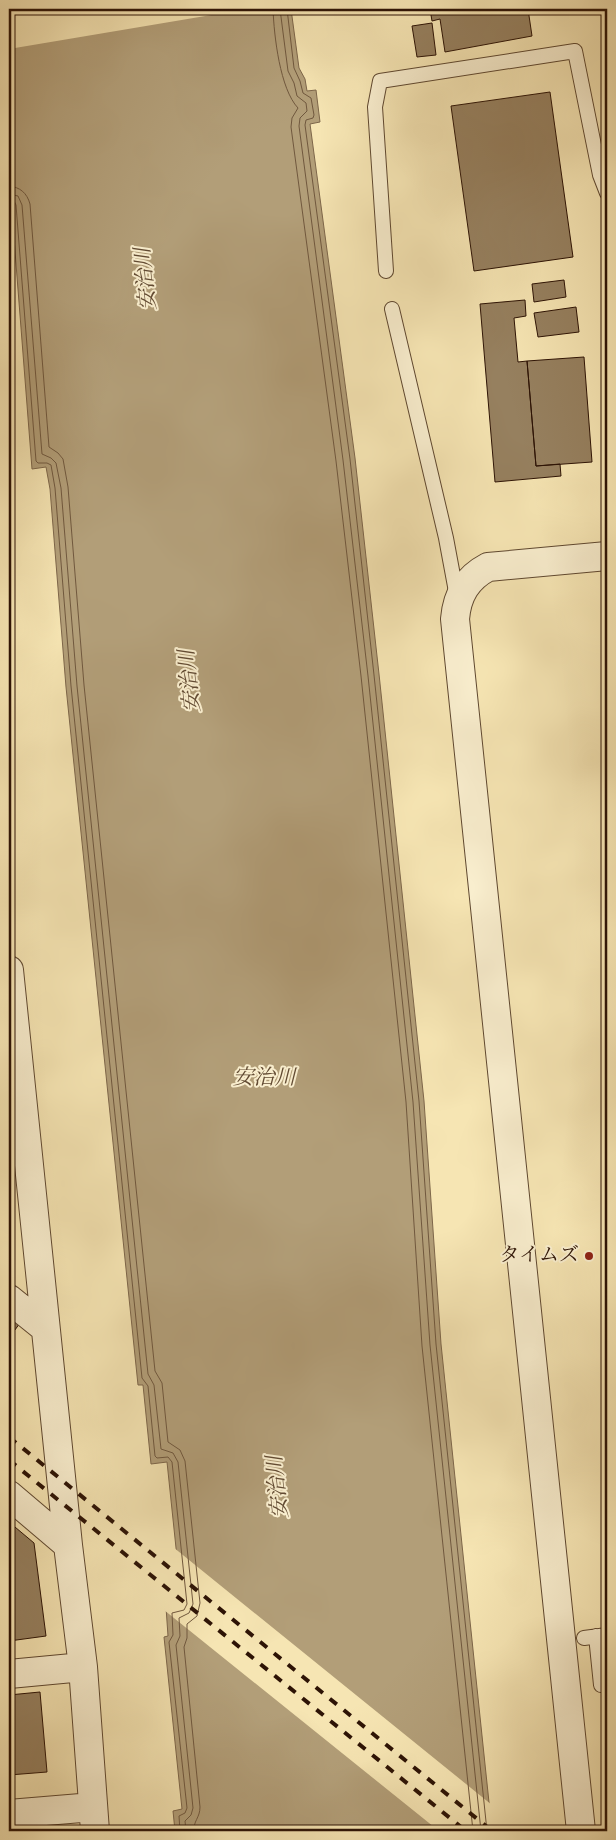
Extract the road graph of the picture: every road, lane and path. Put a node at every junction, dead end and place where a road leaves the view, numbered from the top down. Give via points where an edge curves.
1 (607, 193) edge
2 (386, 271) dead end
3 (392, 309) dead end
4 (607, 556) edge
5 (458, 600) junction
6 (9, 970) edge
7 (9, 1299) edge
8 (45, 1328) junction
9 (9, 1495) edge
10 (68, 1544) junction
11 (596, 1636) edge
12 (607, 1648) edge
13 (83, 1666) junction
14 (607, 1671) edge
15 (9, 1674) edge
16 (607, 1684) edge
17 (9, 1814) edge
18 (94, 1819) edge
19 (581, 1831) edge

1 - 2 lane via 600,175 575,51 380,81 375,107
3 - 5 lane
4 - 5 street via 488,567 469,581
5 - 19 street via 456,636
6 - 8 street
7 - 8 street
8 - 10 street
9 - 10 street
10 - 13 street
11 - 16 lane via 601,1685
12 - 14 lane
13 - 15 street
13 - 18 street
17 - 18 street

